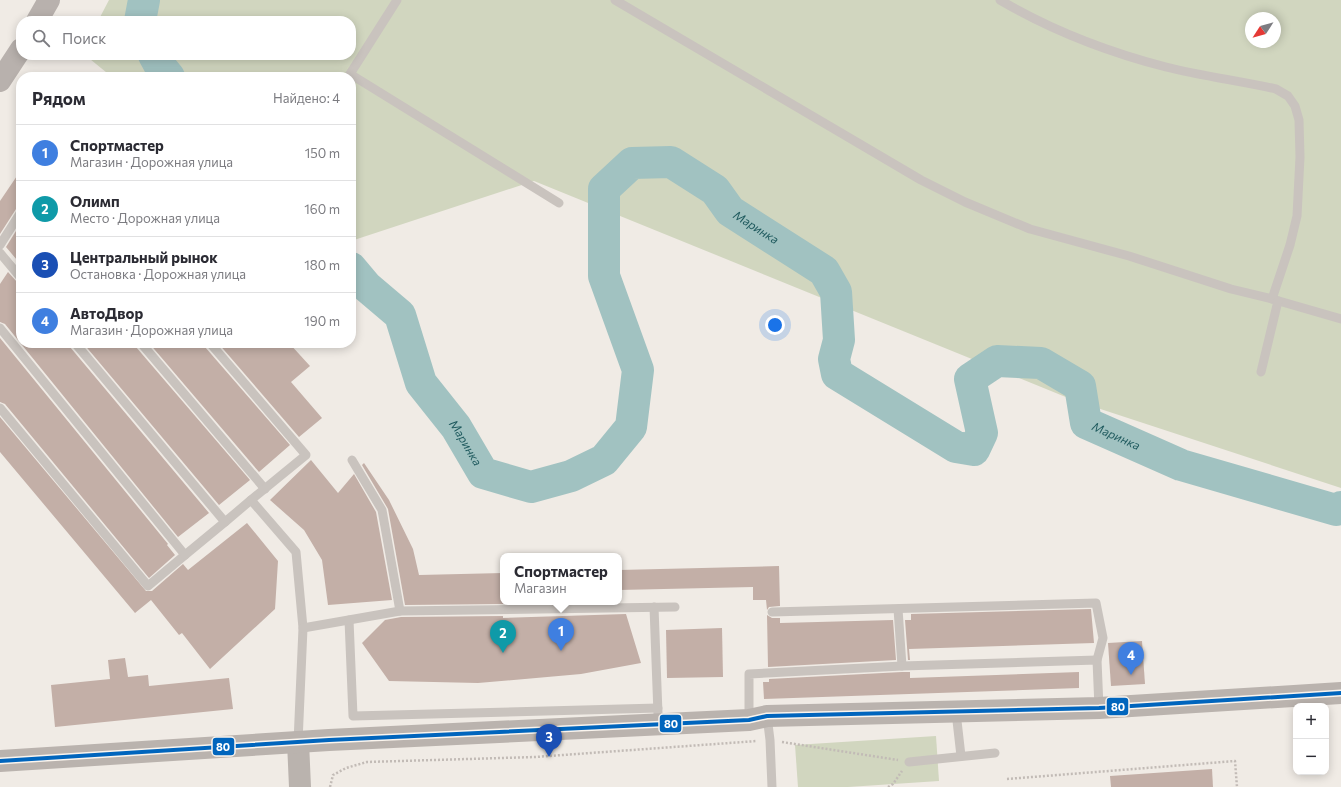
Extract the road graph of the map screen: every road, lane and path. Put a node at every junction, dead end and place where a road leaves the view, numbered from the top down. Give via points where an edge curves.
1 (49, 0) edge
2 (397, 0) edge
3 (615, 0) edge
4 (1000, 0) edge
5 (40, 16) edge
6 (16, 57) edge
7 (351, 72) edge
8 (356, 78) edge
9 (0, 81) edge
10 (559, 203) dead end
11 (16, 220) edge
12 (0, 245) edge
13 (0, 253) edge
14 (16, 272) edge
15 (1275, 300) junction
16 (1341, 319) edge
17 (0, 328) edge
18 (16, 348) edge
19 (16, 348) edge
20 (79, 348) edge
21 (145, 348) edge
22 (214, 348) edge
23 (1260, 372) dead end
24 (0, 408) edge
25 (352, 460) dead end
26 (265, 489) junction
27 (251, 500) junction
28 (225, 522) junction
29 (185, 555) junction
30 (654, 607) junction
31 (675, 607) dead end
32 (898, 609) junction
33 (400, 611) junction
34 (772, 612) dead end
35 (349, 620) junction
36 (303, 628) junction
37 (1097, 660) junction
38 (902, 666) junction
39 (1341, 693) edge
40 (1099, 708) junction
41 (956, 712) junction
42 (658, 716) junction
43 (758, 718) junction
44 (770, 740) junction
45 (298, 742) junction
46 (995, 753) dead end
47 (961, 756) junction
48 (0, 761) edge
49 (909, 762) junction
50 (1007, 779) dead end
51 (300, 787) edge
52 (330, 787) edge
53 (772, 787) edge
54 (888, 787) edge
55 (1237, 787) edge

1 - 5 main road
2 - 7 lane
3 - 15 lane via 921,180 965,202 1030,229
4 - 15 lane via 1045,25 1113,50 1166,67 1276,88 1288,96 1295,106 1299,120 1299,192 1297,216
6 - 9 main road
8 - 10 lane
11 - 12 lane
13 - 14 lane
15 - 16 lane
15 - 23 lane
17 - 18 lane
19 - 29 lane
20 - 28 lane
21 - 26 lane
22 - 26 lane via 306,455
24 - 29 lane via 148,586
25 - 33 lane via 382,510
26 - 27 lane
27 - 28 lane
27 - 36 lane via 296,552
28 - 29 lane
30 - 31 lane
30 - 33 lane
30 - 42 lane
32 - 34 lane
32 - 37 lane via 1096,603 1103,638
32 - 38 lane
33 - 35 lane
35 - 36 lane
35 - 42 lane via 353,716
36 - 45 lane
37 - 38 lane
37 - 40 lane
38 - 43 lane via 749,674
39 - 40 main road
40 - 41 main road
41 - 43 main road
41 - 47 lane
42 - 43 main road
42 - 45 main road
43 - 44 lane
44 - 49 path
44 - 52 path via 535,757 367,762 333,775
44 - 53 lane
45 - 48 main road
45 - 51 main road
46 - 47 lane
47 - 49 lane
49 - 54 path
50 - 55 path via 1235,761

